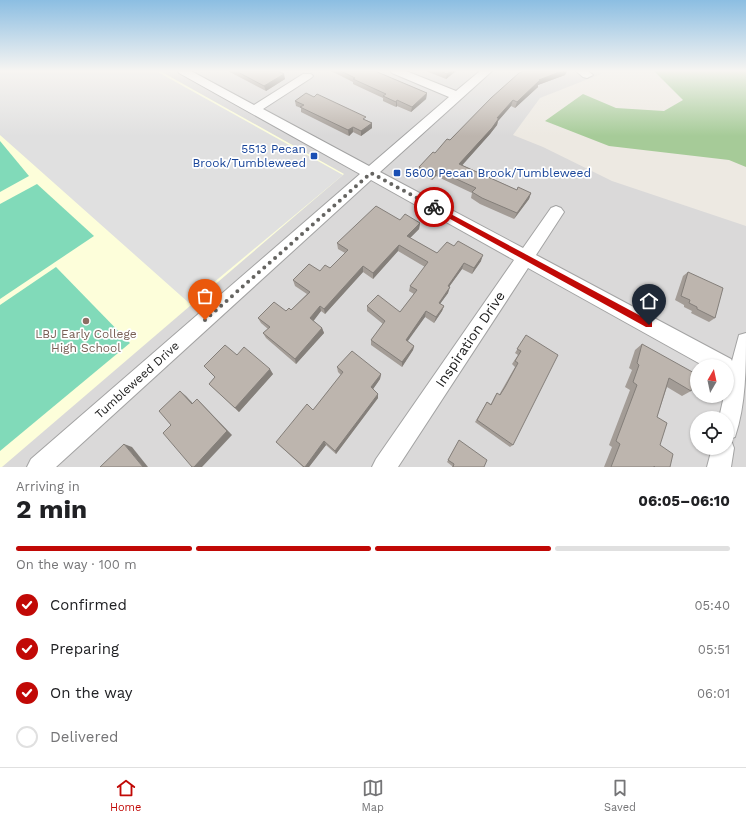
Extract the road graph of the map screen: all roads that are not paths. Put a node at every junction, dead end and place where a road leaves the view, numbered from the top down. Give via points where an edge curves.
1 (223, 93) edge
2 (281, 93) edge
3 (449, 93) edge
4 (461, 93) edge
5 (457, 96) junction
6 (254, 110) junction
7 (371, 173) junction
8 (556, 212) dead end
9 (526, 257) junction
10 (746, 342) edge
11 (710, 359) edge
12 (734, 372) edge
13 (722, 455) edge
14 (39, 467) edge
15 (384, 467) edge
16 (719, 467) edge

1 - 6 street
2 - 6 street
3 - 5 street
4 - 5 street, Tumbleweed Drive
5 - 7 street, Tumbleweed Drive
6 - 7 street
7 - 9 street
7 - 14 street, Tumbleweed Drive
8 - 9 street, Inspiration Drive
9 - 11 street
9 - 15 street, Inspiration Drive
10 - 12 street
13 - 16 street

